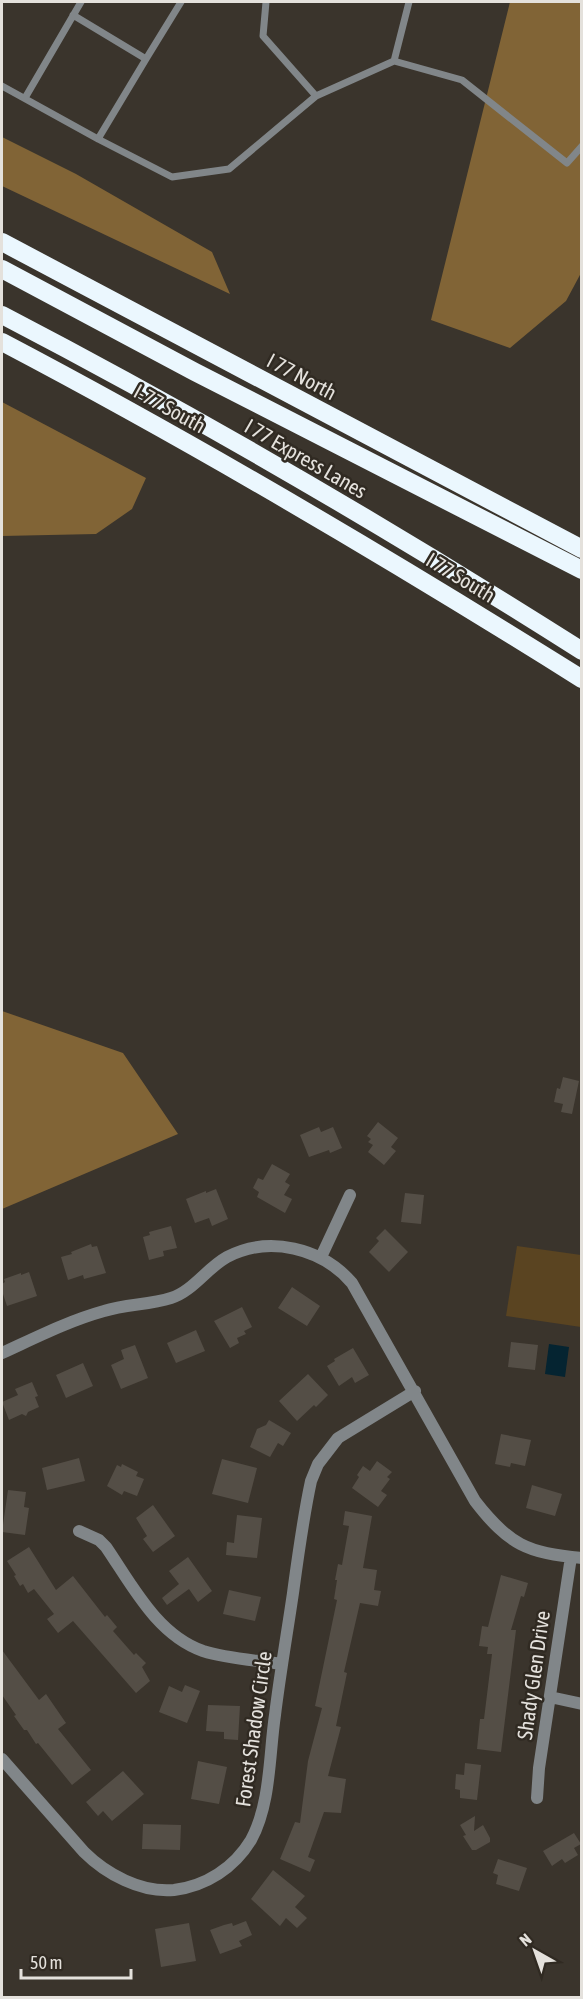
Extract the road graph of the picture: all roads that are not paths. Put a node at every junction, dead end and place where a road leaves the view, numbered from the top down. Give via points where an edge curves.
1 (81, 2) edge
2 (181, 2) edge
3 (266, 2) edge
4 (409, 2) edge
5 (73, 15) junction
6 (146, 59) junction
7 (394, 61) junction
8 (2, 86) edge
9 (316, 96) junction
10 (25, 98) junction
11 (98, 139) junction
12 (582, 146) edge
13 (2, 242) edge
14 (2, 269) edge
15 (2, 315) edge
16 (2, 342) edge
17 (140, 389) junction
18 (315, 516) junction
19 (582, 549) edge
20 (582, 570) edge
21 (582, 651) edge
22 (582, 679) edge
23 (350, 1195) dead end
24 (321, 1257) junction
25 (2, 1353) edge
26 (415, 1391) junction
27 (79, 1531) dead end
28 (576, 1557) edge
29 (281, 1664) junction
30 (550, 1697) junction
31 (582, 1704) edge
32 (2, 1759) edge
33 (537, 1798) dead end

1 - 5 lane
2 - 6 lane
3 - 9 lane via 263,36
4 - 7 lane
5 - 6 lane
5 - 10 lane
6 - 11 lane
7 - 9 lane
7 - 12 lane via 462,80 567,162
8 - 10 lane
9 - 11 lane via 229,169 172,177
10 - 11 lane
13 - 19 highway, I 77 North
14 - 20 highway, I 77 Express Lanes
15 - 17 highway, I 77 Express Lanes
16 - 18 highway, I-77 South
17 - 18 highway
17 - 21 highway, I 77 Express Lanes via 338,501
18 - 22 highway, I 77 South
23 - 24 street
24 - 25 street via 286,1247 253,1248 226,1258 174,1297 98,1312
24 - 26 street via 352,1283
26 - 28 street via 475,1501 494,1525 529,1548
26 - 29 street, Forest Shadow Circle via 338,1438 318,1464 307,1500
27 - 29 street via 106,1547 158,1621 187,1644 204,1651
28 - 30 street, Shady Glen Drive
29 - 32 street, Forest Shadow Circle via 258,1823 240,1855 209,1880 166,1890 146,1887 96,1864
30 - 31 street
30 - 33 street, Shady Glen Drive

